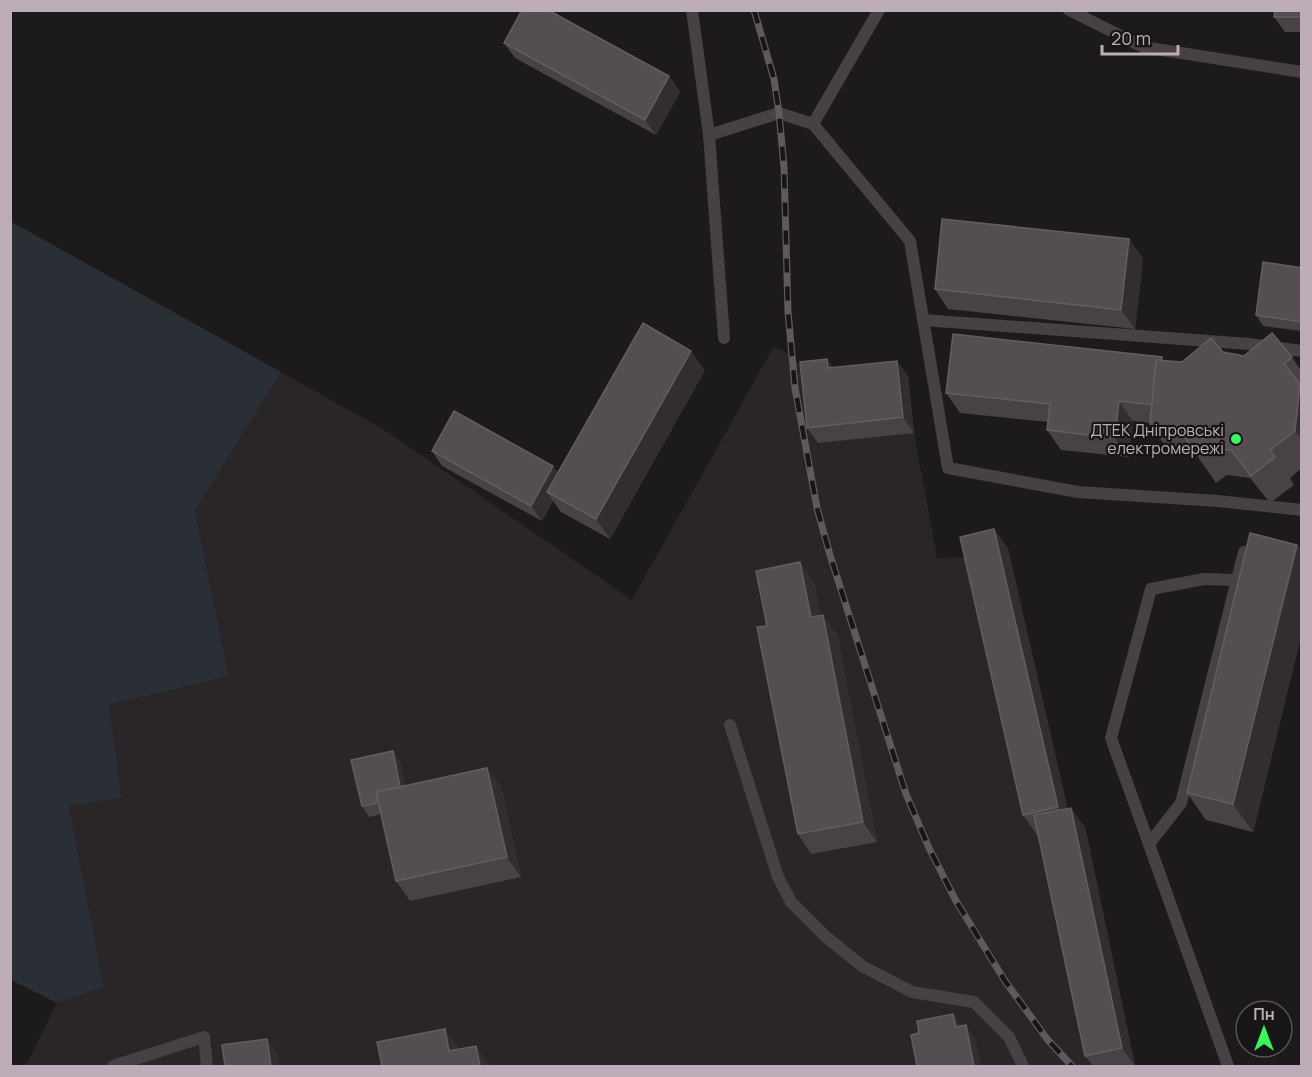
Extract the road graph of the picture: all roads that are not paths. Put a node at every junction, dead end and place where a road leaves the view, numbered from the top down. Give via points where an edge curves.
1 (692, 10) edge
2 (879, 10) edge
3 (1069, 10) edge
4 (1302, 72) edge
5 (813, 124) junction
6 (709, 135) junction
7 (923, 320) junction
8 (724, 338) dead end
9 (1302, 351) edge
10 (1302, 510) edge
11 (1244, 552) edge
12 (1236, 580) junction
13 (730, 725) dead end
14 (1149, 844) junction
15 (113, 1066) edge
16 (207, 1066) edge
17 (1023, 1066) edge
18 (1228, 1066) edge

1 - 6 lane
2 - 5 lane
3 - 4 lane via 1143,47
5 - 6 lane via 779,113
5 - 7 lane via 910,241
6 - 8 lane
7 - 9 lane
7 - 10 lane via 948,468 1078,492
11 - 12 lane
12 - 14 lane via 1181,803
12 - 14 lane via 1204,579 1150,589 1111,738
13 - 17 lane via 778,876 791,902 862,966 912,992 974,1002 1009,1037
14 - 18 lane
15 - 16 lane via 204,1037

